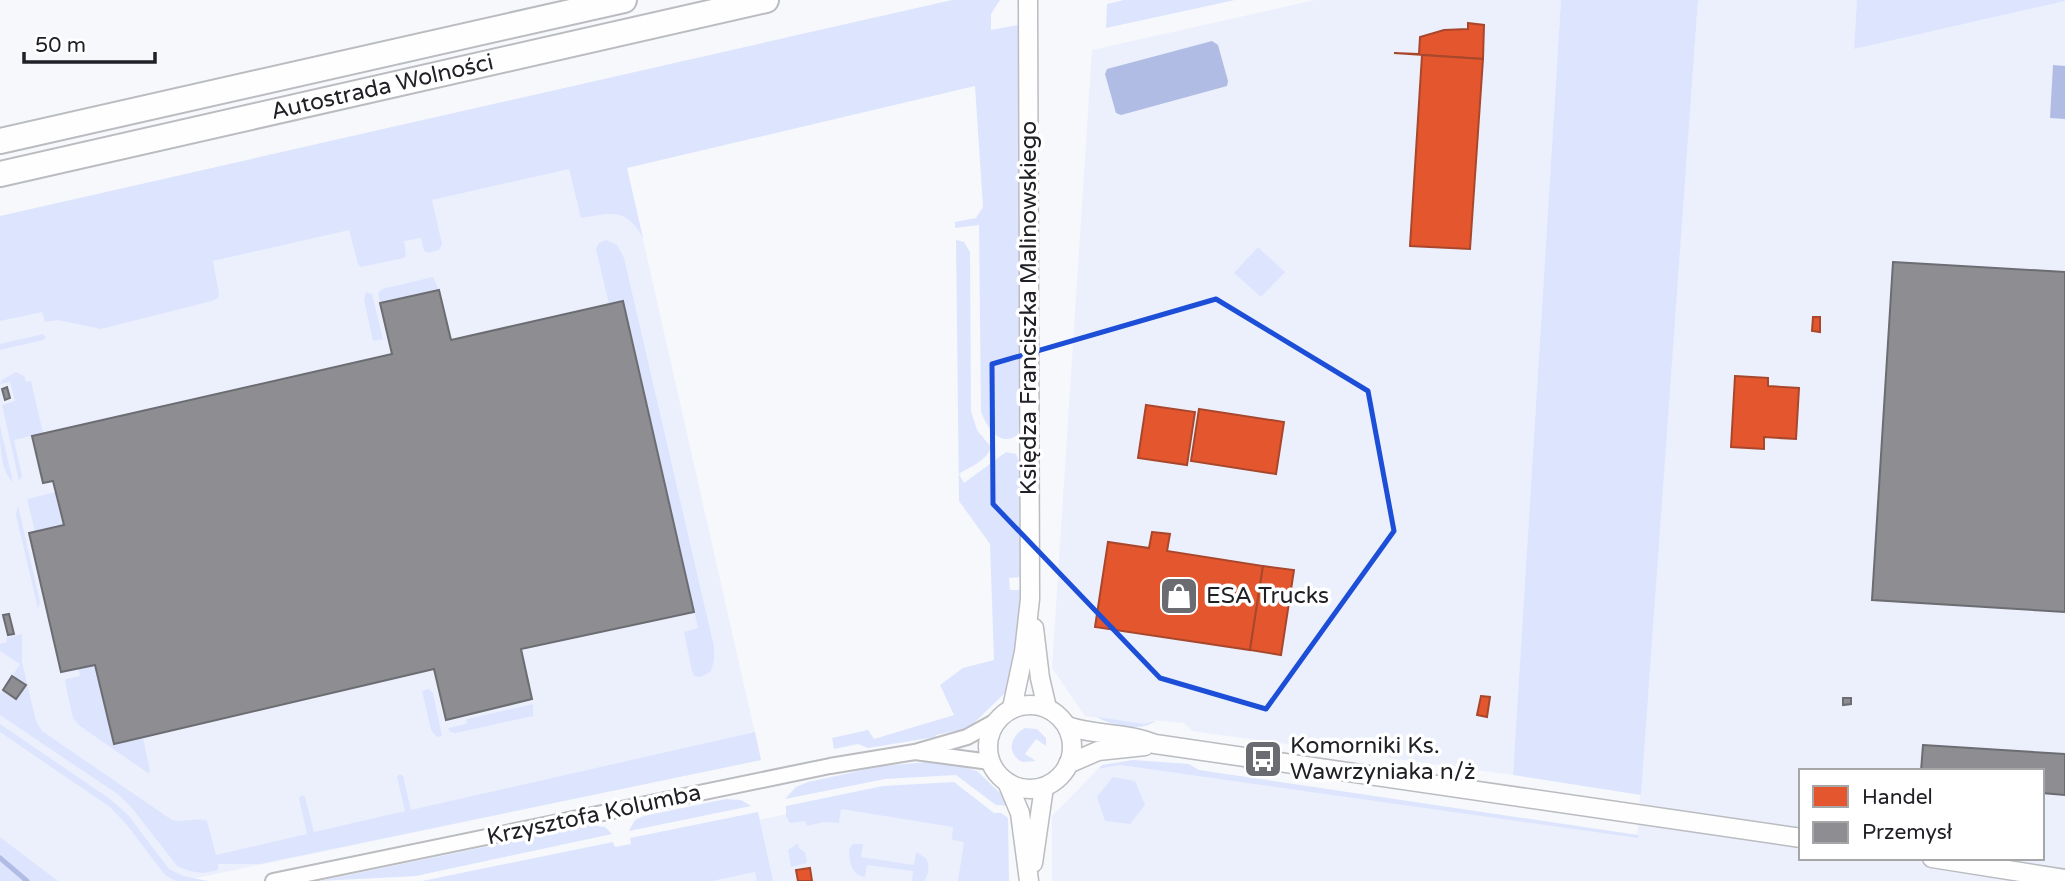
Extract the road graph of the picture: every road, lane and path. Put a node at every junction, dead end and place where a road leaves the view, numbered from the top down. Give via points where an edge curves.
1 (624, 0) edge
2 (766, 0) edge
3 (1028, 8) edge
4 (0, 141) edge
5 (0, 174) edge
6 (1030, 599) junction
7 (1013, 708) junction
8 (1047, 708) junction
9 (996, 721) junction
10 (1067, 726) junction
11 (1155, 744) junction
12 (915, 752) junction
13 (990, 762) junction
14 (1068, 764) junction
15 (1007, 782) junction
16 (1044, 787) junction
17 (1799, 838) edge
18 (1945, 860) edge
19 (2065, 878) edge
20 (1029, 880) edge
21 (272, 881) edge

1 - 4 highway, Autostrada Wolności
2 - 5 highway, Autostrada Wolności
3 - 6 street, Księdza Franciszka Malinowskiego
6 - 7 street, Księdza Franciszka Malinowskiego
6 - 8 street, Księdza Franciszka Malinowskiego
7 - 8 street
7 - 9 street
8 - 10 street
9 - 12 street, Krzysztofa Kolumba via 967,737
9 - 13 street via 988,741
10 - 11 street
10 - 14 street via 1072,740
11 - 14 street via 1098,751
11 - 17 street
12 - 13 street, Krzysztofa Kolumba
12 - 21 street, Krzysztofa Kolumba
13 - 15 street
14 - 16 street
15 - 16 street via 1020,788
15 - 20 street via 1020,813
16 - 20 street
18 - 19 street

